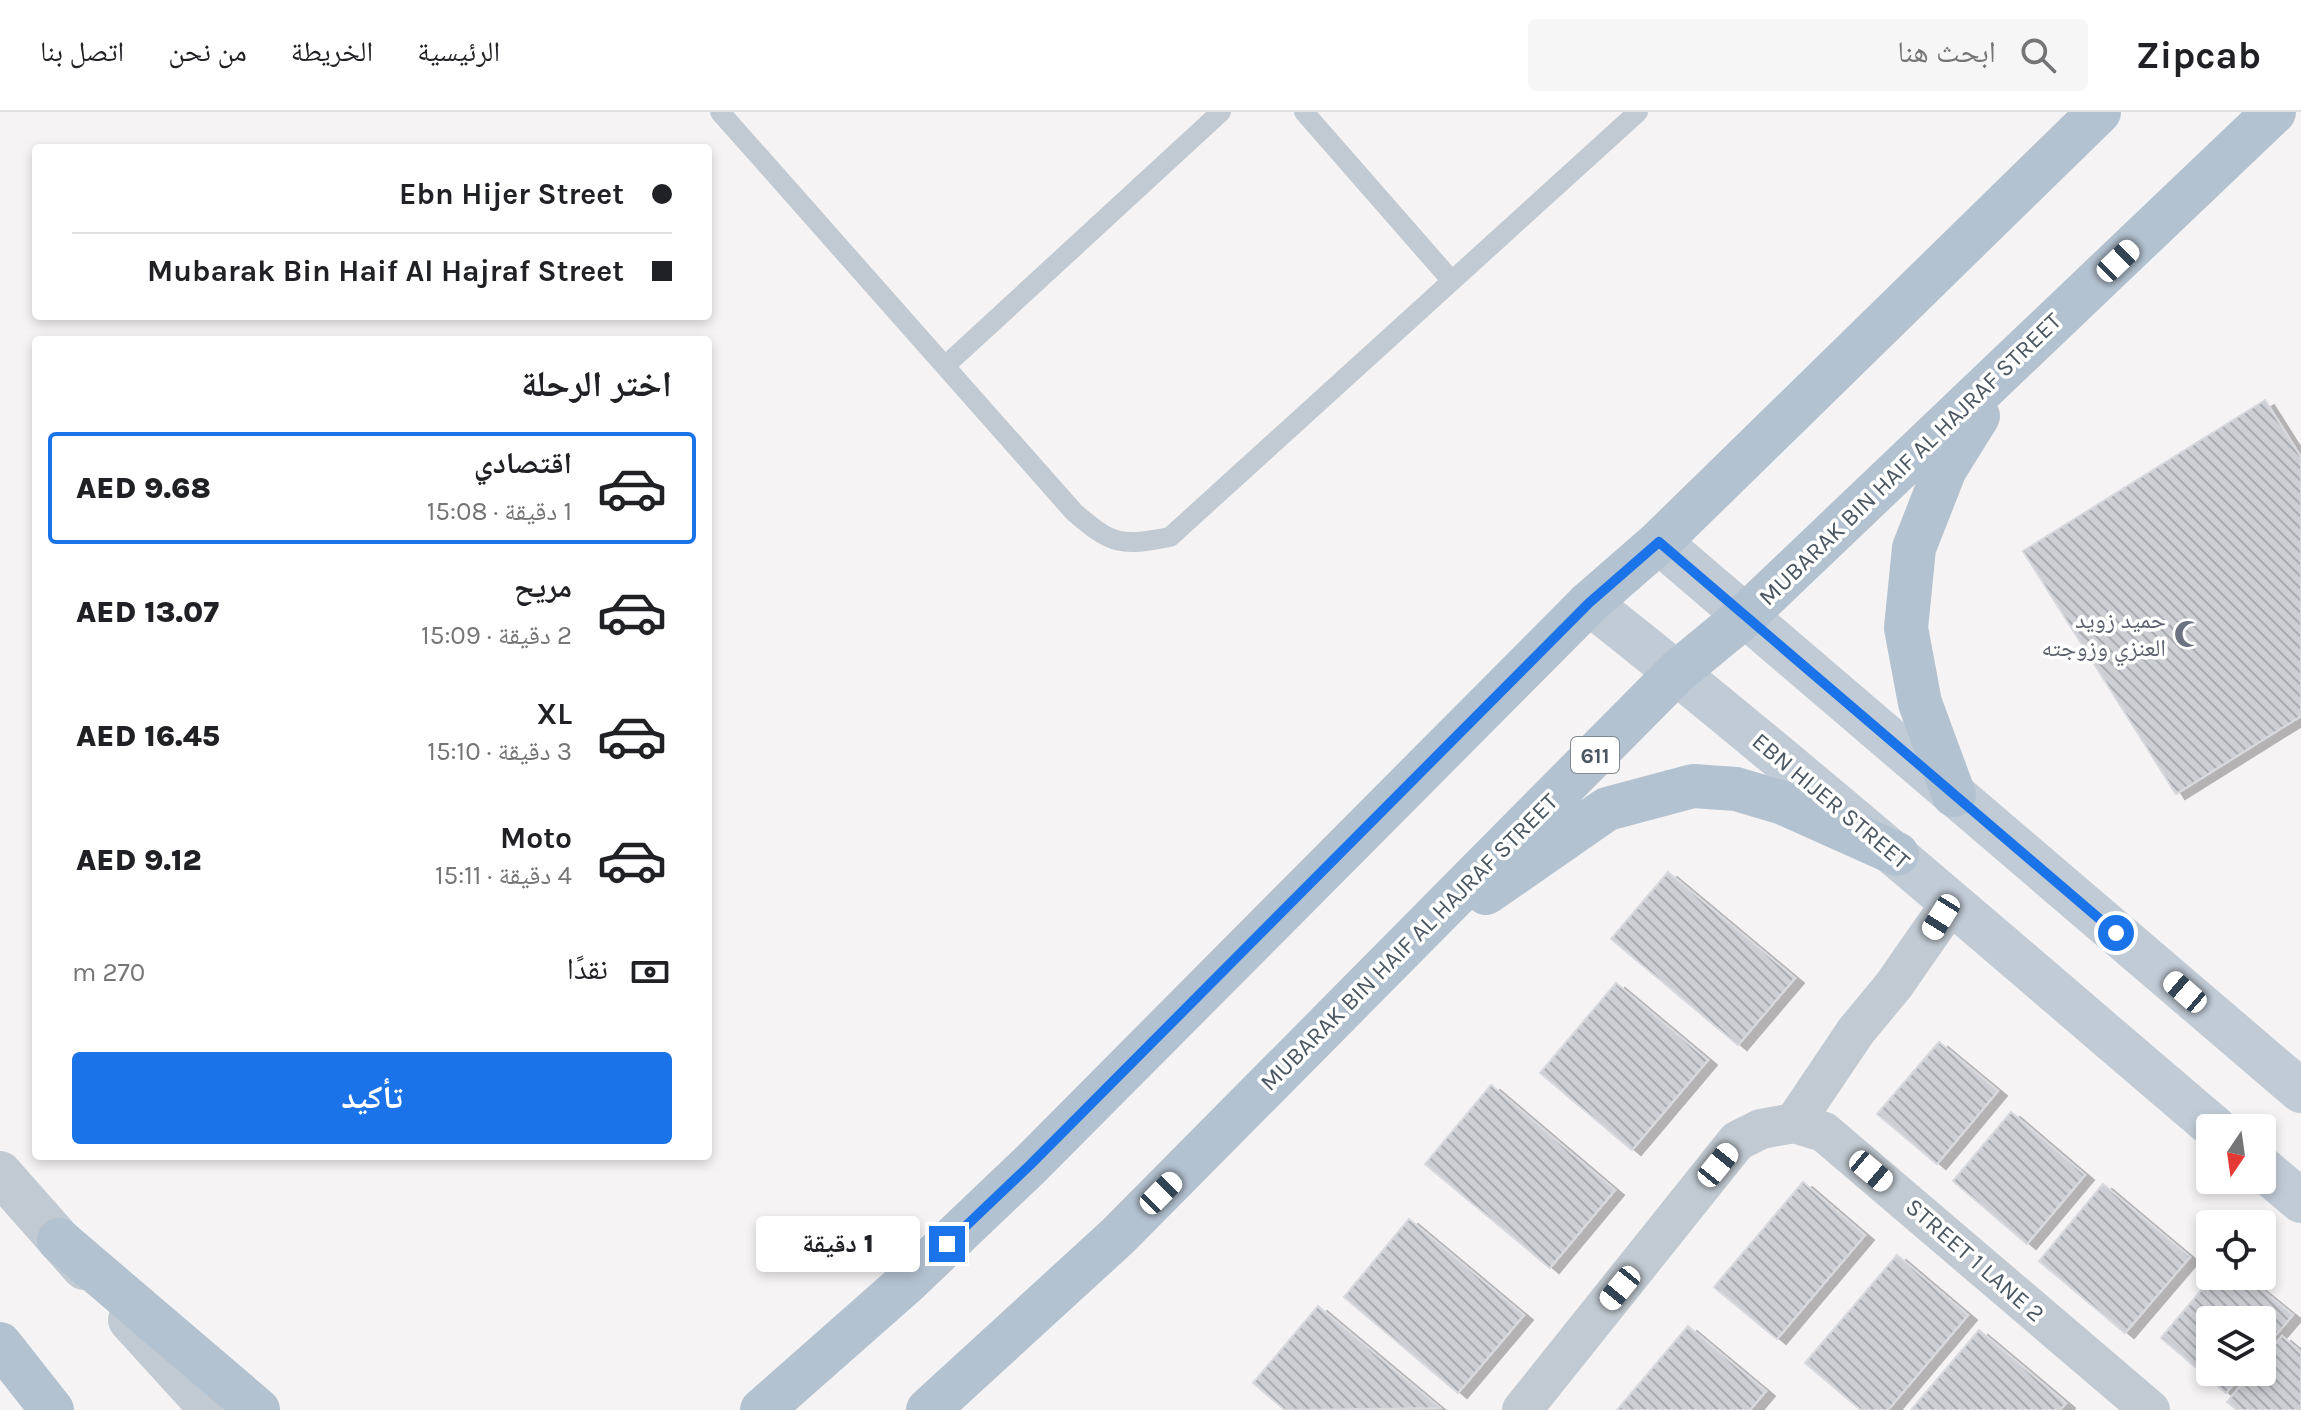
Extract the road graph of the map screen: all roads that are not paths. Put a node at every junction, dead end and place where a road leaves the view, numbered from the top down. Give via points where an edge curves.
1 (720, 112) edge
2 (1221, 112) edge
3 (1304, 112) edge
4 (1638, 112) edge
5 (2099, 112) edge
6 (2274, 112) edge
7 (1451, 280) junction
8 (945, 366) junction
9 (2007, 367) junction
10 (1659, 542) junction
11 (1589, 603) junction
12 (1745, 616) junction
13 (1677, 672) junction
14 (1954, 795) junction
15 (1897, 854) junction
16 (1951, 903) junction
17 (1375, 976) junction
18 (2301, 1091) edge
19 (2199, 1114) edge
20 (1794, 1123) junction
21 (0, 1173) edge
22 (2276, 1180) edge
23 (2301, 1201) edge
24 (59, 1240) junction
25 (906, 1283) junction
26 (0, 1343) edge
27 (52, 1410) edge
28 (59, 1410) edge
29 (212, 1410) edge
30 (258, 1410) edge
31 (745, 1410) edge
32 (762, 1410) edge
33 (928, 1410) edge
34 (1522, 1410) edge
35 (2150, 1410) edge

1 - 8 lane
2 - 8 lane
3 - 7 lane
4 - 7 lane
5 - 10 main road
6 - 9 main road, MUBARAK BIN HAIF AL HAJRAF STREET / 611
7 - 8 lane via 1170,537 1128,544 1097,533
9 - 12 main road, MUBARAK BIN HAIF AL HAJRAF STREET / 611
9 - 14 main road via 1945,469 1914,548 1906,628 1920,703
10 - 11 main road
10 - 12 main road
11 - 13 main road, EBN HIJER STREET
11 - 25 main road
12 - 13 main road, MUBARAK BIN HAIF AL HAJRAF STREET / 611
12 - 14 main road
13 - 15 main road, EBN HIJER STREET
13 - 17 main road, MUBARAK BIN HAIF AL HAJRAF STREET / 611
14 - 18 main road
15 - 16 main road, EBN HIJER STREET
15 - 17 main road via 1783,803 1736,789 1693,786 1607,809
16 - 19 main road, EBN HIJER STREET
16 - 20 street
17 - 33 main road, MUBARAK BIN HAIF AL HAJRAF STREET / 611 via 1118,1236
20 - 34 street via 1761,1129 1737,1141
20 - 35 street, STREET 1 LANE 2 via 1824,1132
21 - 24 street
22 - 23 main road
24 - 29 street
24 - 30 main road
25 - 31 main road
25 - 32 main road
26 - 27 main road
26 - 28 street

